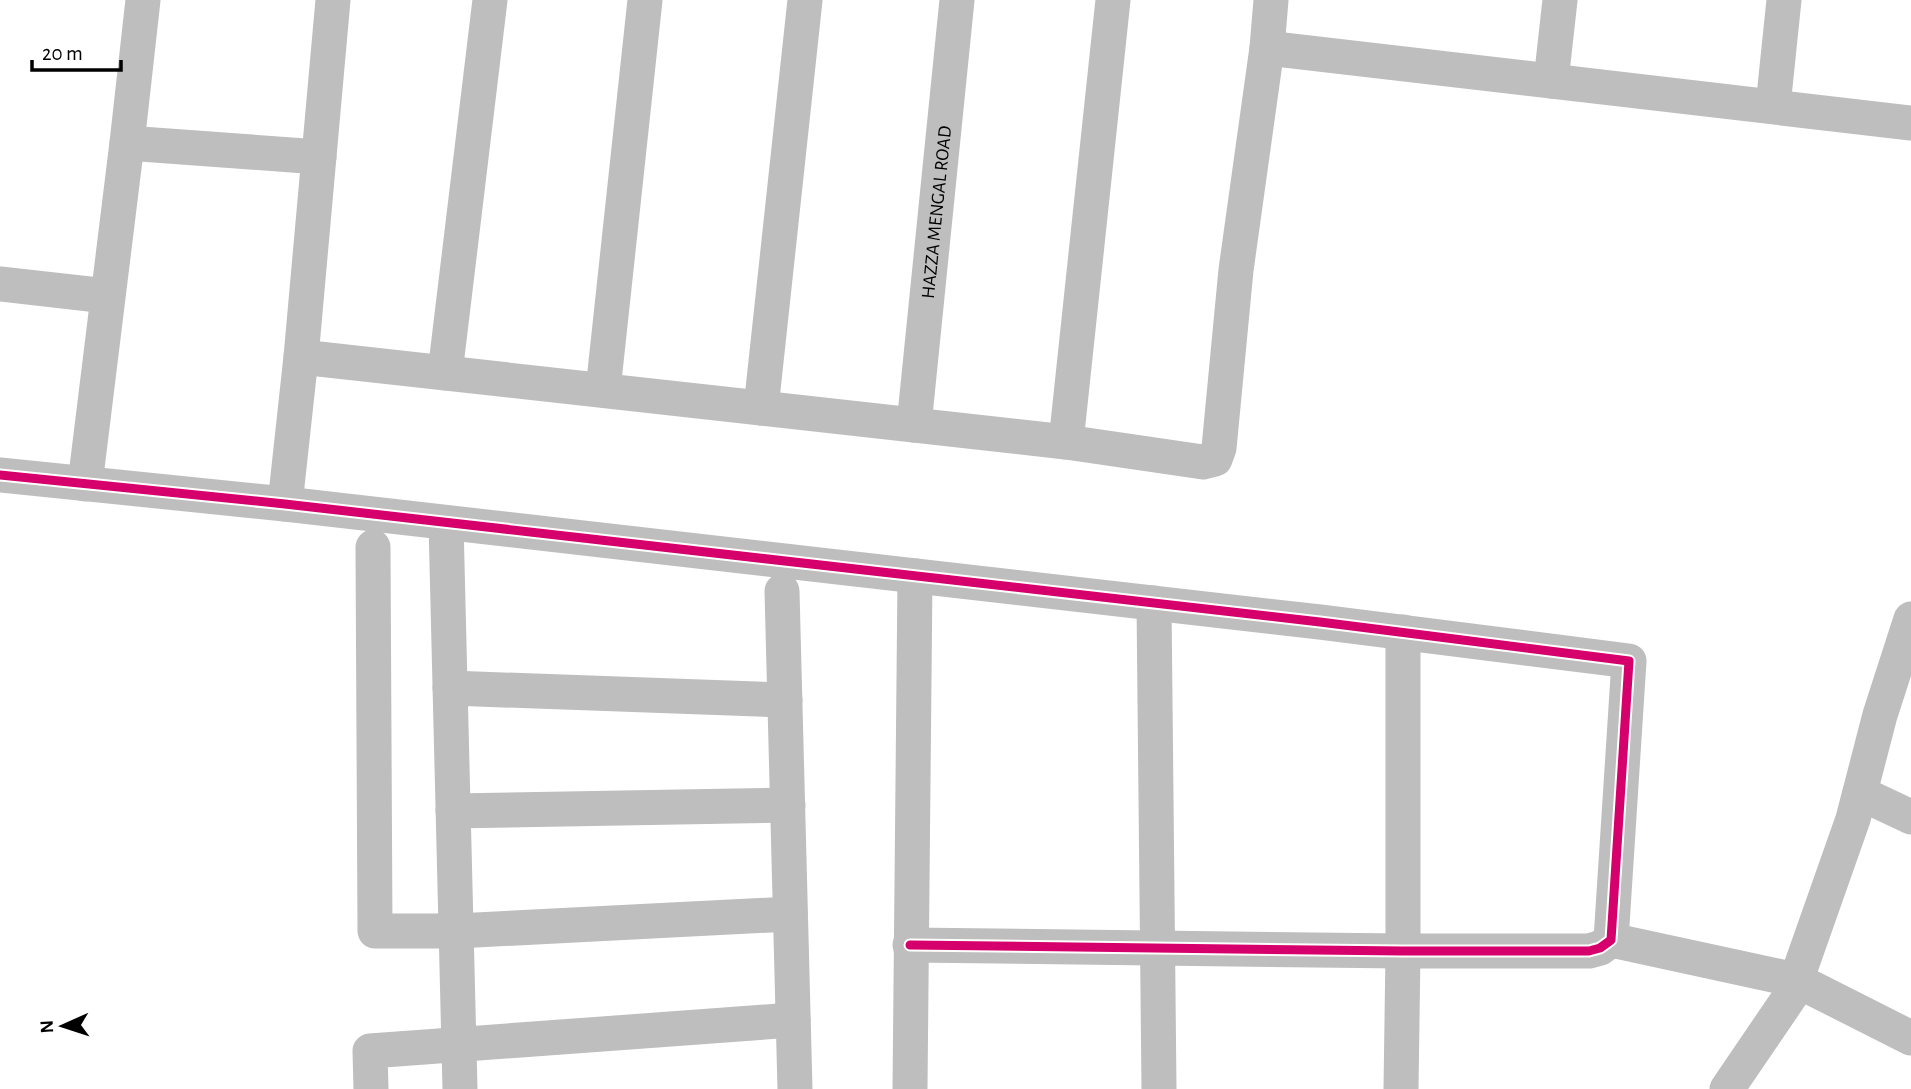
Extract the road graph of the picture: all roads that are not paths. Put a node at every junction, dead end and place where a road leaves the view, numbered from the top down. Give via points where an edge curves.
1 (143, 0) edge
2 (332, 0) edge
3 (490, 0) edge
4 (645, 0) edge
5 (805, 0) edge
6 (957, 0) edge
7 (1113, 0) edge
8 (1271, 0) edge
9 (1560, 0) edge
10 (1784, 0) edge
11 (1267, 48) junction
12 (1551, 81) junction
13 (1773, 106) junction
14 (1911, 122) edge
15 (127, 143) junction
16 (319, 157) junction
17 (0, 284) edge
18 (107, 296) junction
19 (301, 357) junction
20 (445, 373) junction
21 (603, 390) junction
22 (761, 408) junction
23 (914, 425) junction
24 (1066, 442) junction
25 (0, 475) edge
26 (85, 484) junction
27 (285, 504) junction
28 (446, 523) junction
29 (373, 547) dead end
30 (915, 576) junction
31 (782, 591) dead end
32 (1154, 603) junction
33 (1911, 619) edge
34 (1403, 632) junction
35 (450, 688) junction
36 (785, 700) junction
37 (1860, 793) junction
38 (788, 805) junction
39 (453, 811) junction
40 (1911, 817) edge
41 (790, 914) junction
42 (456, 931) junction
43 (1611, 940) junction
44 (911, 946) junction
45 (1158, 948) junction
46 (1403, 951) junction
47 (1796, 980) junction
48 (793, 1020) junction
49 (1911, 1038) edge
50 (459, 1044) junction
51 (371, 1089) edge
52 (460, 1089) edge
53 (795, 1089) edge
54 (910, 1089) edge
55 (1159, 1089) edge
56 (1401, 1089) edge
57 (1727, 1089) edge

1 - 15 street
2 - 16 street
3 - 20 street
4 - 21 street
5 - 22 street
6 - 23 street, HAZZA MENGAL ROAD
7 - 24 street
8 - 11 street
9 - 12 street
10 - 13 street
11 - 12 street
11 - 24 street via 1215,459 1203,462
12 - 13 street
13 - 14 street
15 - 16 street
15 - 18 street
16 - 19 street
17 - 18 street
18 - 26 street
19 - 20 street
19 - 27 street
20 - 21 street
21 - 22 street
22 - 23 street
23 - 24 street
25 - 26 street
26 - 27 street
27 - 28 street
28 - 30 street
28 - 35 street
29 - 42 street via 375,931
30 - 32 street
30 - 44 street
31 - 36 street
32 - 34 street
32 - 45 street
33 - 37 street
34 - 43 street via 1629,661
34 - 46 street
35 - 36 street
35 - 39 street
36 - 38 street
37 - 40 street
37 - 47 street
38 - 39 street
38 - 41 street
39 - 42 street
41 - 42 street
41 - 48 street
42 - 50 street
43 - 46 street via 1589,951
43 - 47 street
44 - 45 street
44 - 54 street
45 - 46 street
45 - 55 street
46 - 56 street
47 - 49 street
47 - 57 street via 1791,995
48 - 50 street
48 - 53 street
50 - 51 street via 370,1051
50 - 52 street

